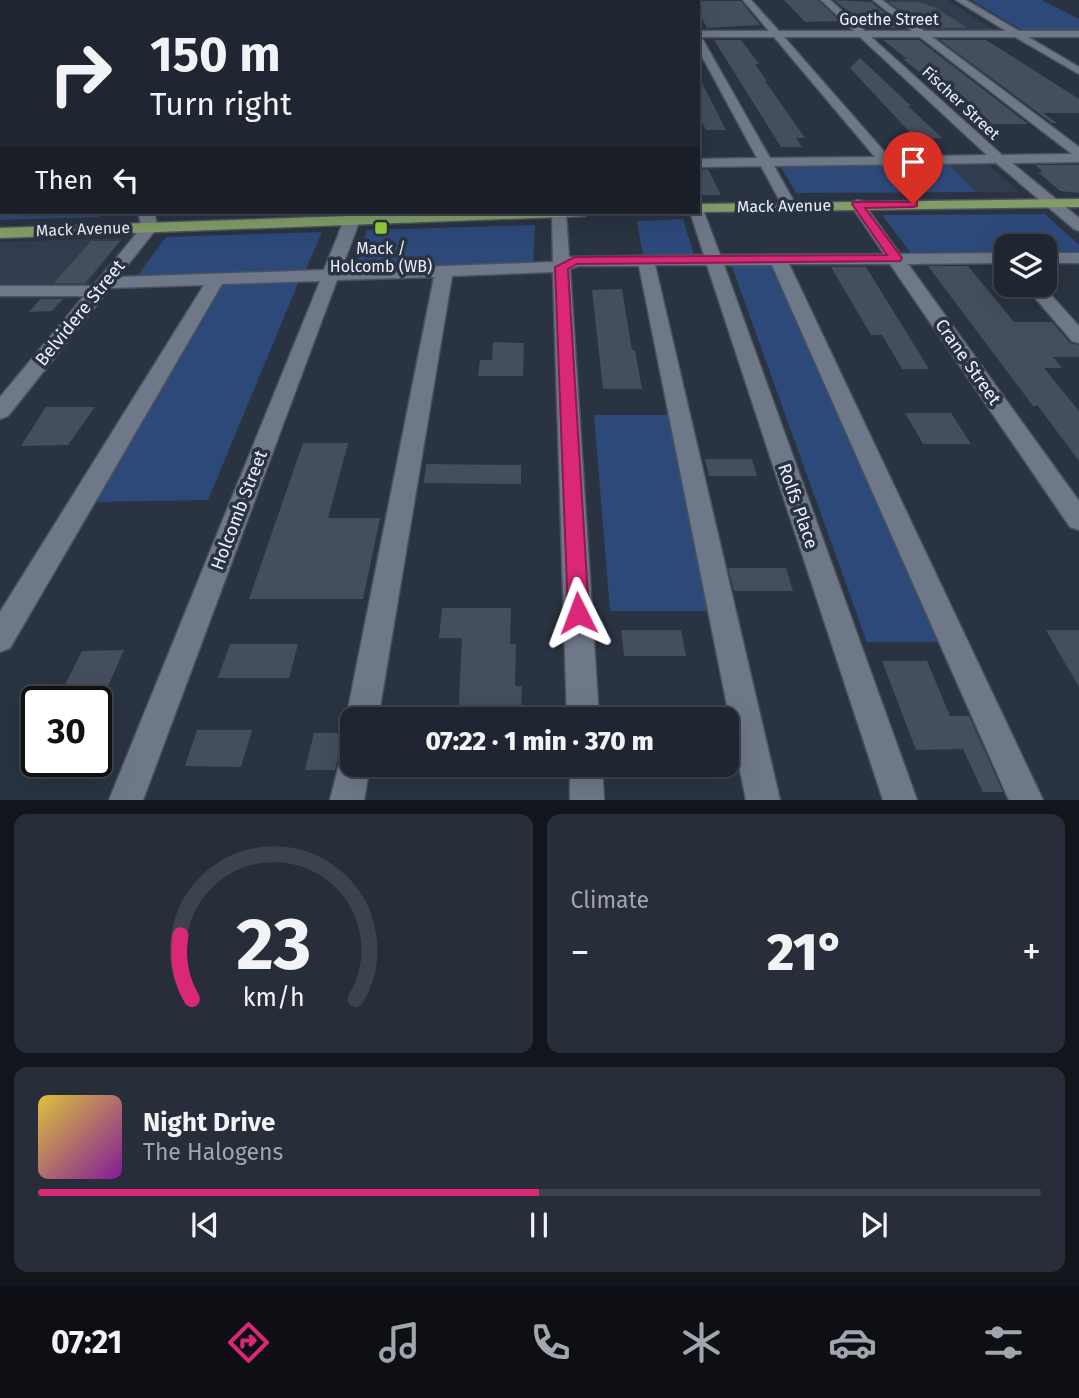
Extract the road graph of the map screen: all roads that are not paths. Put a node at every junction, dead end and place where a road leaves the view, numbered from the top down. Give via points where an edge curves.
1 (747, 0) edge
2 (825, 0) edge
3 (877, 0) edge
4 (960, 0) edge
5 (700, 34) edge
6 (776, 34) junction
7 (864, 34) junction
8 (922, 34) junction
9 (1017, 34) junction
10 (1079, 34) edge
11 (700, 44) edge
12 (1079, 71) edge
13 (1079, 153) edge
14 (998, 158) junction
15 (1079, 158) edge
16 (884, 159) junction
17 (764, 160) junction
18 (700, 163) edge
19 (1051, 203) junction
20 (1079, 203) edge
21 (857, 204) junction
22 (789, 205) junction
23 (700, 210) edge
24 (476, 214) edge
25 (559, 214) edge
26 (699, 214) edge
27 (394, 215) edge
28 (151, 219) edge
29 (352, 220) junction
30 (1079, 226) edge
31 (0, 233) edge
32 (895, 258) junction
33 (994, 258) edge
34 (1057, 258) edge
35 (1079, 258) edge
36 (712, 259) junction
37 (778, 259) junction
38 (646, 261) junction
39 (561, 267) junction
40 (444, 271) junction
41 (331, 274) junction
42 (216, 279) junction
43 (102, 287) junction
44 (0, 292) edge
45 (1043, 297) edge
46 (1079, 337) edge
47 (0, 411) edge
48 (1079, 520) edge
49 (0, 638) edge
50 (364, 707) edge
51 (582, 707) edge
52 (352, 777) edge
53 (586, 777) edge
54 (126, 800) edge
55 (347, 800) edge
56 (587, 800) edge
57 (763, 800) edge
58 (900, 800) edge
59 (1026, 800) edge

1 - 6 street
2 - 7 street, Fischer Street
3 - 8 street
4 - 9 street
5 - 6 street, Goethe Street
6 - 7 street, Goethe Street
6 - 16 street
7 - 8 street, Goethe Street
7 - 14 street, Fischer Street
8 - 9 street, Goethe Street
8 - 13 street
9 - 10 street, Goethe Street
9 - 12 street
11 - 17 street
14 - 15 street
14 - 16 street
14 - 19 street, Fischer Street
16 - 17 street
17 - 18 street
17 - 22 street
19 - 20 main road, Mack Avenue
19 - 21 main road, Mack Avenue
19 - 30 street, Fischer Street
21 - 22 main road, Mack Avenue
21 - 32 street, Crane Street
22 - 23 main road, Mack Avenue
24 - 27 main road, Mack Avenue
25 - 39 street
26 - 36 street, Rolfs Place
27 - 29 main road, Mack Avenue
28 - 29 main road, Mack Avenue
28 - 31 main road, Mack Avenue
28 - 43 street, Belvidere Street
29 - 41 street, Holcomb Street
32 - 33 street
32 - 37 street
32 - 48 street, Crane Street
34 - 35 street
36 - 37 street
36 - 38 street
36 - 58 street, Rolfs Place
37 - 59 street
38 - 39 street via 575,261
38 - 57 street
39 - 40 street
39 - 51 street
40 - 41 street
40 - 50 street
41 - 42 street
41 - 54 street, Holcomb Street
42 - 43 street
42 - 49 street
43 - 44 street
43 - 47 street, Belvidere Street
45 - 46 street
52 - 55 street
53 - 56 street

